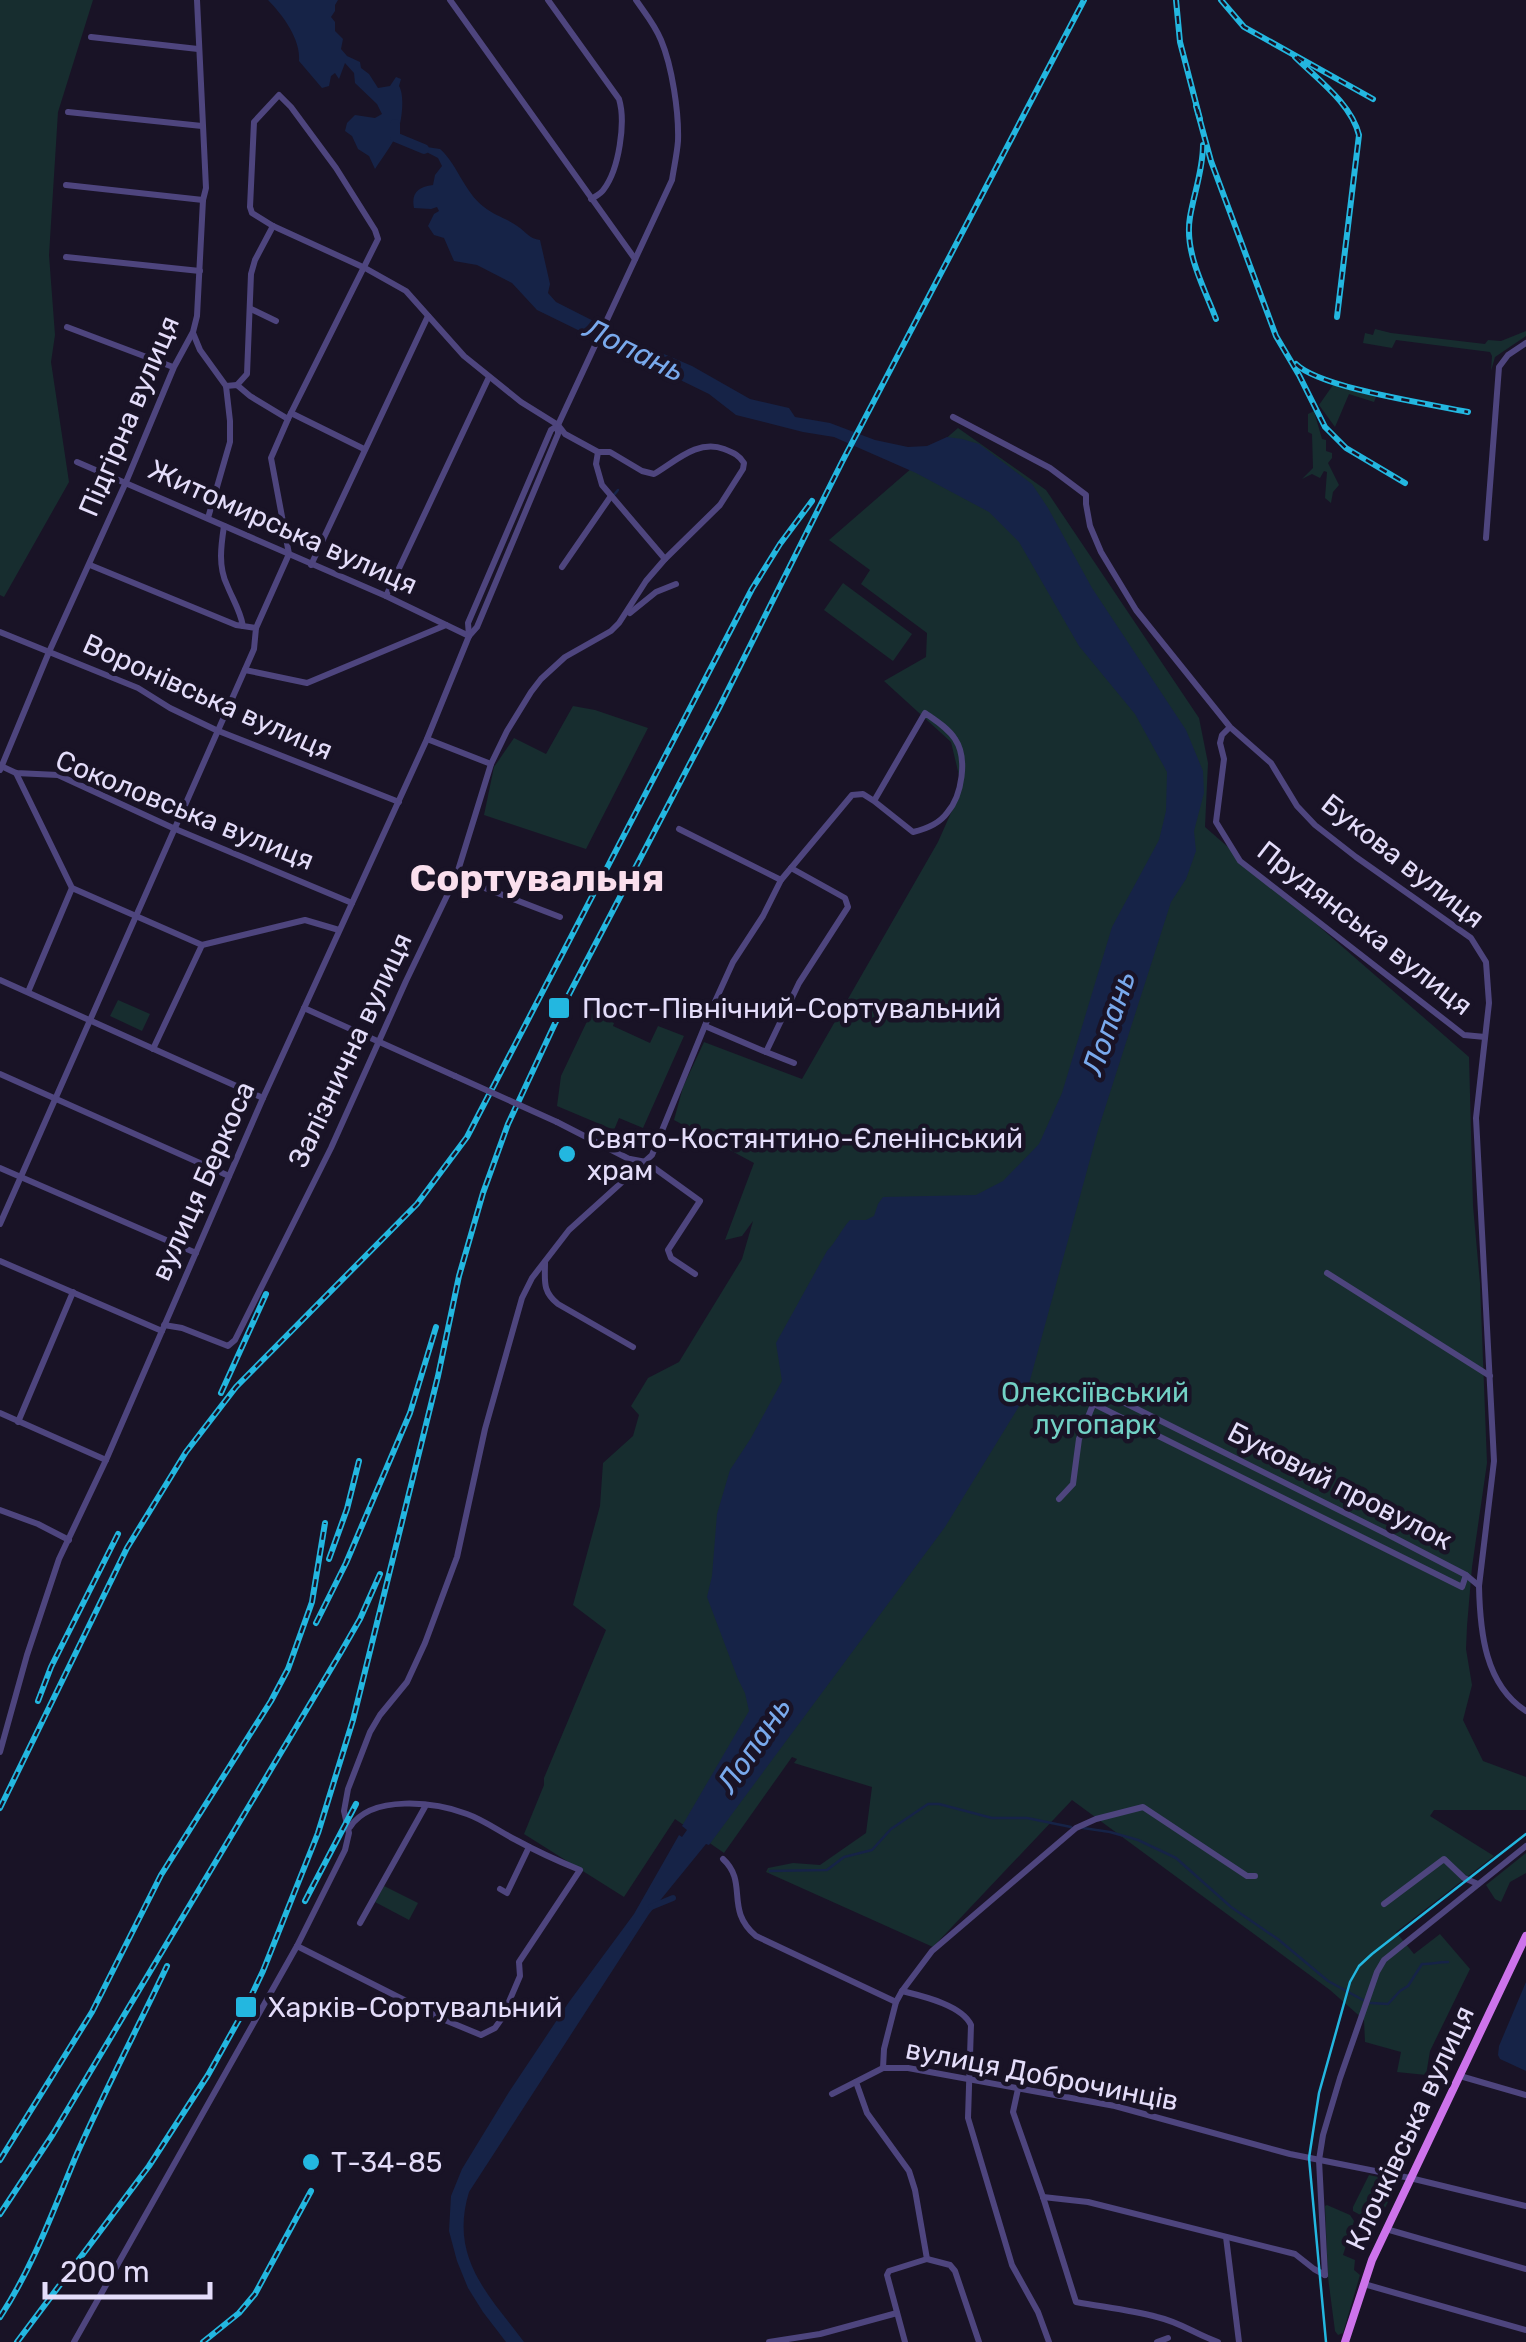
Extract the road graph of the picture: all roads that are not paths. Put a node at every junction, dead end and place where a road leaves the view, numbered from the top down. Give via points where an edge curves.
1 (198, 0) edge
2 (450, 0) edge
3 (548, 0) edge
4 (636, 0) edge
5 (91, 36) dead end
6 (198, 48) junction
7 (68, 112) dead end
8 (202, 126) junction
9 (66, 184) dead end
10 (591, 199) junction
11 (203, 200) junction
12 (273, 226) junction
13 (66, 257) dead end
14 (635, 259) junction
15 (366, 268) junction
16 (200, 271) junction
17 (251, 308) junction
18 (428, 316) junction
19 (276, 321) dead end
20 (67, 327) dead end
21 (192, 332) junction
22 (1526, 343) edge
23 (174, 367) junction
24 (489, 376) junction
25 (238, 385) junction
26 (226, 386) junction
27 (289, 416) junction
28 (954, 417) dead end
29 (558, 425) junction
30 (364, 449) junction
31 (598, 452) junction
32 (77, 462) dead end
33 (126, 482) junction
34 (612, 497) junction
35 (208, 518) junction
36 (224, 526) junction
37 (1486, 538) dead end
38 (289, 554) junction
39 (665, 558) junction
40 (312, 564) junction
41 (90, 565) junction
42 (562, 567) dead end
43 (676, 584) dead end
44 (386, 596) junction
45 (625, 617) junction
46 (447, 625) junction
47 (243, 626) junction
48 (256, 628) junction
49 (0, 632) edge
50 (469, 636) junction
51 (50, 652) junction
52 (245, 670) junction
53 (1230, 728) junction
54 (216, 730) junction
55 (427, 740) junction
56 (491, 764) junction
57 (1, 767) edge
58 (16, 773) junction
59 (874, 801) junction
60 (399, 802) junction
61 (174, 828) junction
62 (679, 829) dead end
63 (792, 868) junction
64 (456, 877) junction
65 (781, 880) junction
66 (72, 888) junction
67 (352, 903) junction
68 (135, 916) junction
69 (560, 917) dead end
70 (339, 930) junction
71 (202, 946) junction
72 (0, 980) edge
73 (28, 992) junction
74 (304, 1008) junction
75 (90, 1020) junction
76 (705, 1026) junction
77 (1485, 1037) junction
78 (379, 1041) junction
79 (152, 1049) junction
80 (766, 1052) junction
81 (794, 1063) dead end
82 (0, 1074) edge
83 (55, 1098) junction
84 (263, 1098) junction
85 (630, 1159) junction
86 (646, 1162) junction
87 (0, 1168) edge
88 (632, 1172) junction
89 (229, 1176) junction
90 (20, 1177) junction
91 (0, 1224) edge
92 (196, 1253) junction
93 (0, 1261) edge
94 (544, 1261) junction
95 (695, 1274) dead end
96 (1327, 1274) dead end
97 (73, 1292) junction
98 (163, 1328) junction
99 (633, 1347) dead end
100 (1490, 1376) junction
101 (1094, 1404) junction
102 (0, 1413) edge
103 (18, 1422) junction
104 (106, 1460) junction
105 (1059, 1499) dead end
106 (0, 1510) edge
107 (69, 1540) junction
108 (1466, 1575) junction
109 (1479, 1586) junction
110 (1526, 1711) edge
111 (0, 1752) edge
112 (427, 1804) junction
113 (349, 1828) junction
114 (1526, 1846) edge
115 (529, 1847) junction
116 (722, 1859) dead end
117 (1255, 1876) dead end
118 (1478, 1884) junction
119 (500, 1889) dead end
120 (1384, 1904) dead end
121 (360, 1923) dead end
122 (1526, 1936) edge
123 (297, 1946) junction
124 (902, 1991) junction
125 (896, 2002) junction
126 (883, 2068) junction
127 (1460, 2076) junction
128 (968, 2080) junction
129 (856, 2082) junction
130 (1018, 2088) junction
131 (832, 2094) dead end
132 (1526, 2095) edge
133 (1319, 2160) junction
134 (1410, 2178) junction
135 (1043, 2197) junction
136 (1526, 2206) edge
137 (1386, 2229) junction
138 (1226, 2237) junction
139 (927, 2259) junction
140 (1526, 2268) edge
141 (1362, 2284) junction
142 (898, 2313) junction
143 (1526, 2330) edge
144 (1168, 2338) dead end
145 (1205, 2340) edge
146 (74, 2342) edge
147 (768, 2342) edge
148 (905, 2342) edge
149 (979, 2342) edge
150 (1049, 2342) edge
151 (1157, 2342) edge
152 (1218, 2342) edge
153 (1239, 2342) edge
154 (1346, 2342) edge

1 - 6 street, Підгірна вулиця
2 - 10 street
3 - 10 street via 622,109 612,170 606,187
4 - 14 street, вулиця Беркоса via 662,41 678,140 672,180
5 - 6 street
6 - 8 street, Підгірна вулиця
7 - 8 street
8 - 11 street, Підгірна вулиця
9 - 11 street
10 - 14 street
11 - 16 street, Підгірна вулиця
12 - 15 street
12 - 15 street via 250,207 254,122 279,95 375,230
12 - 17 street via 254,260
13 - 16 street
14 - 29 street, вулиця Беркоса
15 - 18 street via 406,291
15 - 27 street
16 - 21 street, Підгірна вулиця
17 - 19 street
17 - 25 street via 247,374
18 - 24 street
18 - 30 street
20 - 23 street
21 - 23 street, Підгірна вулиця
21 - 26 street
22 - 37 street via 1499,367
23 - 33 street, Підгірна вулиця
24 - 29 street
24 - 44 street
25 - 26 street
25 - 27 street
26 - 35 street via 230,442
27 - 30 street
27 - 38 street via 270,458
28 - 53 street, Букова вулиця via 1086,495 1101,552 1136,610
29 - 31 street
29 - 50 street, вулиця Беркоса via 468,624
30 - 40 street
31 - 34 street via 602,485
31 - 39 street, Залізнична вулиця via 654,474 701,446 712,444 742,458 743,469 720,505
32 - 33 street, Житомирська вулиця
33 - 35 street, Житомирська вулиця
33 - 41 street, Підгірна вулиця
34 - 39 street
34 - 42 street
35 - 36 street, Житомирська вулиця
36 - 38 street, Житомирська вулиця
36 - 47 street via 220,564
38 - 40 street, Житомирська вулиця
38 - 48 street
39 - 45 street, Залізнична вулиця
40 - 44 street, Житомирська вулиця
41 - 47 street
41 - 51 street, Підгірна вулиця
43 - 45 street
44 - 46 street, Житомирська вулиця
45 - 56 street, Залізнична вулиця via 541,679
46 - 50 street, Житомирська вулиця
46 - 52 street via 307,683
47 - 48 street
48 - 52 street
49 - 51 street, Воронівська вулиця
50 - 55 street, вулиця Беркоса
51 - 54 street, Воронівська вулиця
51 - 57 street, Підгірна вулиця
52 - 54 street
53 - 77 street, Букова вулиця via 1271,763 1315,825 1472,938 1486,962
53 - 77 street, Прудянська вулиця via 1220,743 1216,822 1240,861 1464,1035
54 - 60 street, Воронівська вулиця
54 - 61 street
55 - 56 street
55 - 60 street, вулиця Беркоса
56 - 64 street, Залізнична вулиця
57 - 58 street, Соколовська вулиця
58 - 61 street, Соколовська вулиця via 58,775
58 - 66 street
59 - 59 street via 913,832 938,822 959,787 962,758 952,734 926,713
59 - 63 street via 852,795
60 - 67 street, вулиця Беркоса
61 - 67 street, Соколовська вулиця
61 - 68 street
62 - 65 street
63 - 65 street
63 - 80 street via 845,898 848,908
64 - 69 street
64 - 78 street, Залізнична вулиця
65 - 76 street
66 - 68 street
66 - 73 street
67 - 70 street, вулиця Беркоса
68 - 71 street
68 - 75 street
70 - 71 street via 305,920
70 - 74 street, вулиця Беркоса
71 - 79 street
72 - 73 street
73 - 75 street
74 - 78 street
74 - 84 street, вулиця Беркоса
75 - 79 street
75 - 83 street
76 - 80 street
76 - 86 street
77 - 100 street, Букова вулиця via 1476,1118
78 - 85 street, bridge
78 - 98 street, Залізнична вулиця via 236,1340 228,1346 182,1328
79 - 84 street
80 - 81 street
82 - 83 street
83 - 89 street
83 - 90 street
84 - 89 street, вулиця Беркоса
85 - 86 street
85 - 88 street
86 - 88 street
86 - 95 street via 700,1200 668,1250
87 - 90 street
88 - 94 street
89 - 92 street, вулиця Беркоса
90 - 91 street
90 - 92 street
92 - 98 street, вулиця Беркоса
93 - 97 street
94 - 99 street via 549,1296
94 - 113 street via 522,1298 457,1557 407,1682 366,1739 348,1789
96 - 100 street
97 - 98 street
97 - 103 street
98 - 104 street, вулиця Беркоса
100 - 109 street, Букова вулиця via 1494,1461
101 - 105 street via 1073,1484
101 - 108 street, Буковий провулок via 1462,1586
101 - 108 street, Буковий провулок via 1099,1390
102 - 103 street
103 - 104 street
104 - 107 street, вулиця Беркоса
106 - 107 street
107 - 111 street, вулиця Беркоса via 49,1585
108 - 109 street, Буковий провулок
109 - 110 street, Букова вулиця via 1492,1671 1509,1700
112 - 113 street via 378,1808
112 - 115 street via 471,1816
112 - 121 street
113 - 123 street via 345,1850
114 - 118 street, Клочківська вулиця
115 - 119 street via 507,1893
115 - 123 street via 580,1870 519,1962 517,1986 491,2032 481,2035 440,2018
116 - 125 street via 735,1879 740,1917 756,1936
117 - 124 street, вулиця Доброчинців via 1143,1807 1096,1819 1071,1831 932,1950
118 - 120 street via 1441,1860
118 - 133 street, Клочківська вулиця via 1381,1964
122 - 127 main road, Клочківська вулиця
123 - 146 street
124 - 125 street, вулиця Доброчинців
124 - 128 street via 967,2016
125 - 126 street, вулиця Доброчинців
126 - 128 street, вулиця Доброчинців
126 - 129 street
127 - 132 street
127 - 134 main road, Клочківська вулиця
128 - 130 street, вулиця Доброчинців
128 - 150 street via 968,2118 1012,2265
129 - 131 street
129 - 139 street via 866,2112 909,2170
130 - 133 street, вулиця Доброчинців via 1115,2106
130 - 135 street via 1013,2112
133 - 134 street, вулиця Доброчинців
133 - 138 street, Клочківська вулиця via 1326,2275 1294,2254
134 - 136 street, вулиця Доброчинців
134 - 137 main road, Клочківська вулиця
135 - 138 street
135 - 145 street via 1076,2302 1159,2317 1193,2328
137 - 140 street
137 - 141 main road, Клочківська вулиця
138 - 153 street
139 - 142 street via 887,2276
139 - 149 street via 954,2270
141 - 143 street
141 - 154 main road, Клочківська вулиця
142 - 147 street
142 - 148 street
144 - 151 street
145 - 152 street

